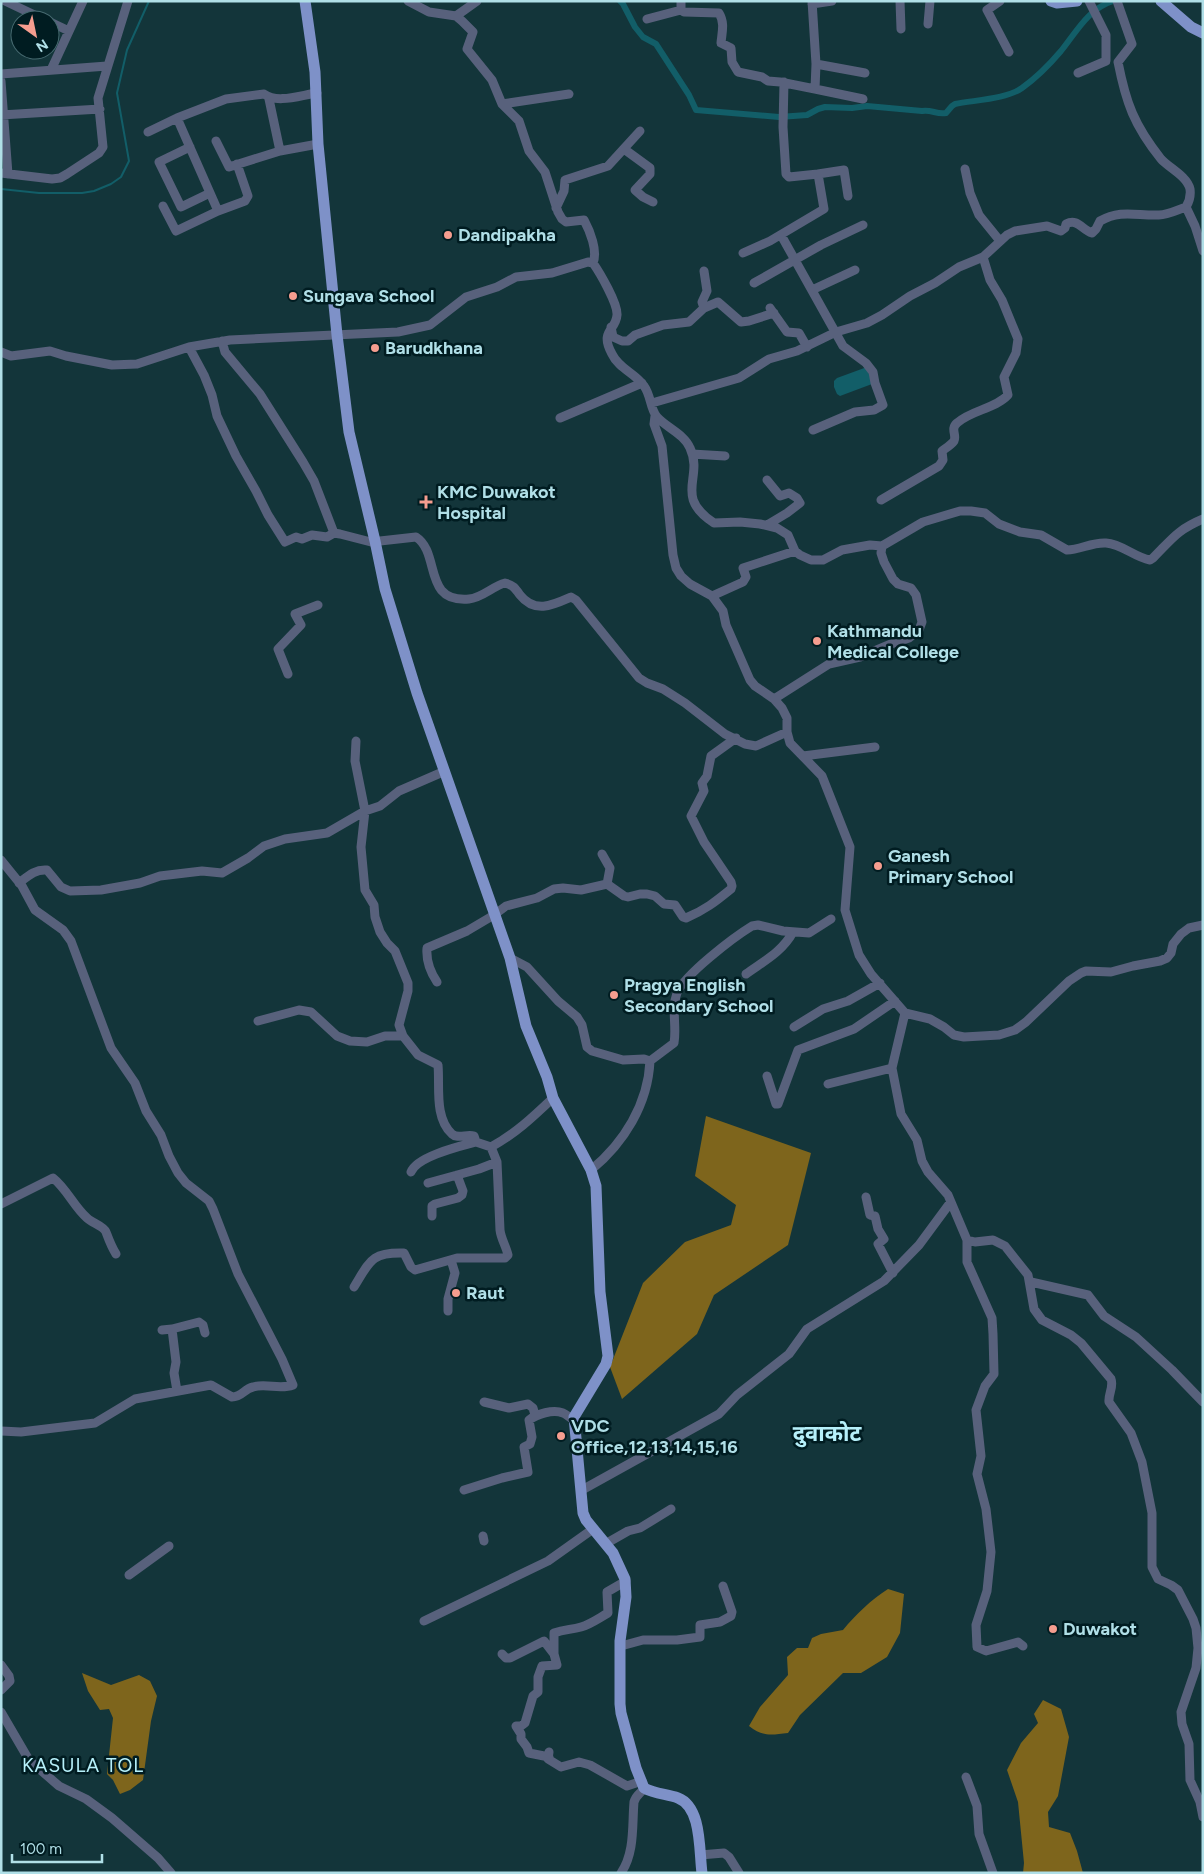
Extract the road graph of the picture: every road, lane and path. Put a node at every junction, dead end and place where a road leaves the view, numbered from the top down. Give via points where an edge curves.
1 (5, 1) edge
2 (83, 1) edge
3 (128, 1) edge
4 (305, 1) edge
5 (408, 1) edge
6 (477, 1) edge
7 (832, 1) edge
8 (900, 1) edge
9 (930, 1) edge
10 (1000, 1) edge
11 (1051, 1) edge
12 (1077, 1) edge
13 (1161, 1) edge
14 (812, 3) edge
15 (1118, 3) edge
16 (681, 6) edge
17 (1092, 8) edge
18 (24, 10) edge
19 (456, 16) junction
20 (647, 18) dead end
21 (928, 24) dead end
22 (60, 27) edge
23 (902, 29) dead end
24 (69, 31) junction
25 (1203, 33) edge
26 (1009, 52) dead end
27 (816, 64) junction
28 (107, 66) junction
29 (51, 70) junction
30 (1078, 73) dead end
31 (1, 74) edge
32 (864, 74) dead end
33 (1, 81) edge
34 (784, 82) junction
35 (815, 89) junction
36 (317, 93) junction
37 (569, 94) dead end
38 (269, 99) junction
39 (863, 99) dead end
40 (502, 104) junction
41 (100, 109) junction
42 (2, 115) edge
43 (177, 118) junction
44 (640, 130) dead end
45 (148, 132) dead end
46 (216, 141) dead end
47 (318, 144) junction
48 (190, 147) junction
49 (624, 149) junction
50 (280, 152) junction
51 (237, 164) junction
52 (965, 169) dead end
53 (4, 174) edge
54 (818, 174) junction
55 (210, 194) junction
56 (848, 196) dead end
57 (653, 202) dead end
58 (163, 206) dead end
59 (1186, 207) junction
60 (556, 208) junction
61 (218, 211) junction
62 (863, 225) dead end
63 (781, 235) junction
64 (1000, 241) junction
65 (1203, 251) edge
66 (743, 252) dead end
67 (983, 257) junction
68 (796, 260) junction
69 (593, 263) junction
70 (855, 270) dead end
71 (704, 271) dead end
72 (754, 283) dead end
73 (812, 290) junction
74 (704, 308) junction
75 (610, 327) junction
76 (836, 332) junction
77 (337, 334) junction
78 (222, 341) junction
79 (807, 346) junction
80 (189, 347) junction
81 (1, 352) edge
82 (642, 383) junction
83 (652, 403) junction
84 (655, 416) junction
85 (560, 418) dead end
86 (813, 430) dead end
87 (692, 454) junction
88 (725, 456) dead end
89 (767, 480) dead end
90 (881, 500) dead end
91 (1203, 519) edge
92 (767, 526) junction
93 (334, 533) junction
94 (375, 541) junction
95 (882, 546) junction
96 (796, 551) junction
97 (712, 596) junction
98 (318, 605) dead end
99 (288, 674) dead end
100 (774, 699) junction
101 (786, 732) junction
102 (736, 738) junction
103 (356, 741) dead end
104 (875, 747) dead end
105 (803, 756) junction
106 (445, 771) junction
107 (365, 811) junction
108 (602, 854) dead end
109 (1, 860) edge
110 (19, 883) junction
111 (607, 884) junction
112 (494, 915) junction
113 (831, 919) dead end
114 (1203, 925) edge
115 (793, 932) junction
116 (510, 958) junction
117 (746, 974) dead end
118 (436, 982) dead end
119 (880, 983) junction
120 (895, 1001) junction
121 (905, 1013) junction
122 (258, 1021) dead end
123 (794, 1027) dead end
124 (403, 1036) junction
125 (650, 1061) junction
126 (892, 1068) junction
127 (767, 1076) dead end
128 (828, 1084) dead end
129 (553, 1098) junction
130 (476, 1142) junction
131 (491, 1147) junction
132 (497, 1162) junction
133 (592, 1170) junction
134 (412, 1172) dead end
135 (457, 1175) junction
136 (428, 1183) dead end
137 (866, 1197) dead end
138 (950, 1203) junction
139 (1, 1204) edge
140 (432, 1216) dead end
141 (967, 1240) junction
142 (116, 1254) dead end
143 (451, 1260) junction
144 (893, 1273) junction
145 (1031, 1282) junction
146 (354, 1287) dead end
147 (448, 1311) dead end
148 (172, 1329) junction
149 (162, 1330) dead end
150 (205, 1334) dead end
151 (177, 1391) junction
152 (484, 1402) dead end
153 (1203, 1402) edge
154 (535, 1415) junction
155 (574, 1420) junction
156 (1, 1431) edge
157 (464, 1490) dead end
158 (582, 1490) junction
159 (671, 1509) dead end
160 (593, 1530) junction
161 (606, 1543) junction
162 (169, 1546) dead end
163 (129, 1575) dead end
164 (626, 1581) junction
165 (723, 1586) dead end
166 (424, 1621) dead end
167 (621, 1646) junction
168 (1023, 1646) dead end
169 (502, 1654) dead end
170 (554, 1654) junction
171 (1, 1664) edge
172 (1, 1690) edge
173 (1, 1712) edge
174 (966, 1777) dead end
175 (643, 1785) junction
176 (1201, 1802) edge
177 (1203, 1817) edge
178 (700, 1855) junction
179 (172, 1873) edge
180 (621, 1873) edge
181 (702, 1873) edge
182 (739, 1873) edge
183 (993, 1873) edge

1 - 18 street
2 - 24 street
3 - 28 street
4 - 36 main road
5 - 19 street via 429,12
6 - 19 street
7 - 14 street
8 - 23 street
9 - 21 street
10 - 26 street via 987,10
11 - 12 main road
13 - 25 main road
14 - 27 street
15 - 59 street via 1132,44 1118,62 1124,94 1146,137 1162,160 1185,180 1190,189 1190,201
16 - 20 street
16 - 34 street via 684,12 719,13 723,30 721,42 731,48 732,62 738,72
17 - 30 street via 1106,35 1106,61
19 - 40 street via 473,32 467,48 492,80
22 - 24 street
24 - 29 street
27 - 32 street
27 - 35 street
28 - 29 street
28 - 41 street via 98,98
29 - 31 street
33 - 42 street
34 - 35 street
34 - 54 street via 786,174 795,178
35 - 39 street
36 - 38 street
36 - 47 main road
37 - 40 street
38 - 43 street via 264,94 226,99
38 - 50 street
40 - 60 street via 519,121 529,151 545,172
41 - 42 street
41 - 53 street via 103,147 99,153 60,178
42 - 53 street
43 - 45 street
43 - 48 street
44 - 49 street
46 - 51 street via 229,168
47 - 50 street
47 - 77 main road
48 - 55 street
48 - 55 street via 159,162 181,207
49 - 57 street via 650,168 650,174 635,190 642,198
49 - 60 street via 608,166 565,180
50 - 51 street
51 - 61 street via 248,198
52 - 64 street via 979,215
54 - 56 street via 844,170
54 - 63 street via 824,209
55 - 61 street
58 - 61 street via 176,231
59 - 64 street via 1158,215 1136,213 1108,217 1100,221 1092,233 1071,222 1061,231 1036,226 1016,231
59 - 65 street
60 - 69 street via 566,222 584,220 593,244
62 - 68 street
63 - 66 street
63 - 68 street
64 - 67 street
67 - 76 street via 959,267 882,315
67 - 90 street via 990,280 1018,339 1016,353 1004,377 1008,394 1001,401 958,422 953,430 953,443 942,451 939,466
68 - 72 street
68 - 73 street
69 - 75 street via 617,313
69 - 77 street via 581,263 552,273 516,277 466,297 430,325 420,328 383,334
70 - 73 street
71 - 74 street via 707,291 702,302
73 - 76 street
74 - 75 street via 689,322 664,325 635,335 628,341 613,337
74 - 79 street via 718,302 741,322 772,310 788,332 799,333
75 - 82 street via 607,338 612,354
76 - 79 street
76 - 86 street via 843,346 870,367 883,405 874,410 855,412
77 - 78 street
77 - 94 main road via 349,432
78 - 80 street
78 - 93 street via 225,352 260,394 303,462
79 - 83 street via 768,359 740,378
80 - 81 street via 137,364 112,365 50,351 11,356
80 - 93 street via 236,456 283,540 312,535 327,537
82 - 83 street
82 - 85 street
83 - 84 street
84 - 87 street via 681,436
84 - 97 street via 654,424 662,446 676,568 690,584
87 - 88 street
87 - 92 street via 691,497 710,521
89 - 92 street via 780,496 788,493 800,503
91 - 95 street via 1177,532 1150,560 1106,542 1067,550 1041,535 1020,532 999,524 985,513 971,511 923,522
92 - 96 street via 784,531
93 - 94 street
94 - 102 street via 416,537 426,548 439,588 448,595 469,599 505,583 515,587 526,601 543,607 571,597 640,678 663,689 725,734
94 - 106 main road via 385,589
95 - 96 street via 870,544 842,550 823,560 811,560
95 - 100 street via 881,553 892,579 911,588 916,595 922,622 919,630 909,638 860,657 829,664
96 - 97 street via 743,568 746,577 743,582
97 - 100 street via 723,611 750,680
98 - 99 street via 294,614 301,625 278,648
100 - 101 street via 787,718
101 - 102 street via 756,746
101 - 105 street via 790,743
102 - 111 street via 711,756 707,776 702,783 704,791 691,816 704,842 732,882 731,889 705,910 686,918 675,905 664,904 655,896 624,896
103 - 107 street via 355,761
104 - 105 street
105 - 119 street via 822,776 850,847 845,910 859,956
106 - 107 street via 398,791 380,806
106 - 112 main road
107 - 110 street via 327,833 285,839 264,846 222,873 202,871 160,876 101,890 70,891 61,887 47,870 42,870 32,872
107 - 124 street via 361,847 365,890 374,905 380,932 395,951 408,983 399,1025
108 - 111 street via 610,868
109 - 110 street
110 - 151 street via 35,910 63,930 71,941 111,1048 135,1083 178,1173 204,1196 213,1209 238,1274 293,1385 253,1386 236,1397 227,1396 211,1385
111 - 112 street via 581,890 554,889 537,898 506,906
112 - 116 main road
112 - 118 street via 427,948
113 - 115 street via 809,933
114 - 121 street via 1189,928 1181,934 1171,953 1160,962 1111,972 1086,971 1069,980 1026,1022 999,1035 954,1035 930,1019
115 - 117 street via 779,951
115 - 125 street via 752,926 712,956 677,993 674,1044
116 - 125 street via 526,967 577,1017 592,1051 622,1060
116 - 129 main road via 526,1026
119 - 120 street
119 - 123 street via 848,1001 823,1008
120 - 121 street
120 - 127 street via 854,1029 798,1050 777,1104
121 - 126 street
122 - 124 street via 299,1010 311,1012 337,1036 350,1041 367,1042 385,1036
124 - 130 street via 418,1055 438,1065 441,1115 452,1134 468,1134 474,1136
125 - 133 street via 650,1077 638,1112 624,1134
126 - 128 street
126 - 138 street via 901,1114 917,1140 928,1172 948,1195
129 - 131 street via 527,1123
129 - 133 main road
130 - 131 street
130 - 134 street via 430,1156 413,1167
131 - 132 street
132 - 135 street
132 - 143 street via 500,1230 508,1255 505,1258
133 - 155 main road via 596,1186 600,1292 608,1356
135 - 136 street
135 - 140 street via 462,1195 432,1206
137 - 144 street via 870,1215 875,1216 884,1239 878,1244
138 - 141 street
138 - 144 street
139 - 142 street via 53,1178 77,1210 103,1228
141 - 145 street via 1001,1243
141 - 168 street via 967,1262 992,1318 994,1374 985,1386 976,1410 981,1456 977,1474 986,1509 991,1552 987,1591 976,1625 977,1647 986,1651 1018,1642
143 - 146 street via 415,1270 410,1267 404,1253 387,1252 368,1264
143 - 147 street via 455,1273
144 - 158 street via 807,1329 789,1354 736,1394 719,1414
145 - 153 street via 1088,1295 1104,1316 1136,1337
145 - 176 street via 1034,1309 1042,1320 1081,1343 1112,1382 1109,1402 1126,1425 1142,1462 1152,1514 1152,1567 1158,1579 1178,1590 1198,1637 1196,1668 1181,1712 1189,1744 1190,1780
148 - 149 street
148 - 150 street via 199,1322
148 - 151 street
151 - 156 street via 135,1399 95,1423 21,1432
152 - 154 street via 509,1408 528,1404
154 - 155 street via 562,1412
154 - 157 street via 529,1420 530,1444 524,1447 528,1472
155 - 158 main road
158 - 160 main road via 583,1513
159 - 161 street
160 - 161 main road
160 - 166 street via 548,1561
161 - 164 main road via 619,1561
162 - 163 street
164 - 167 main road
164 - 170 street via 606,1592 608,1613 584,1626 554,1633
165 - 167 street via 731,1616 700,1626 700,1637 643,1640
167 - 175 main road via 621,1713
169 - 170 street via 510,1658 544,1641
170 - 175 street via 558,1665 542,1666 538,1692 533,1696 525,1722 516,1726 522,1742 530,1753 549,1754 548,1759 561,1767 579,1762 628,1786
171 - 172 street via 10,1681
173 - 179 street via 29,1760 59,1786 86,1799 112,1818
174 - 183 street via 977,1806 979,1834
175 - 178 main road via 650,1791 688,1804 695,1816
175 - 180 street via 643,1792 636,1795 634,1802 631,1848
176 - 177 street
178 - 181 main road
178 - 182 street via 724,1853

